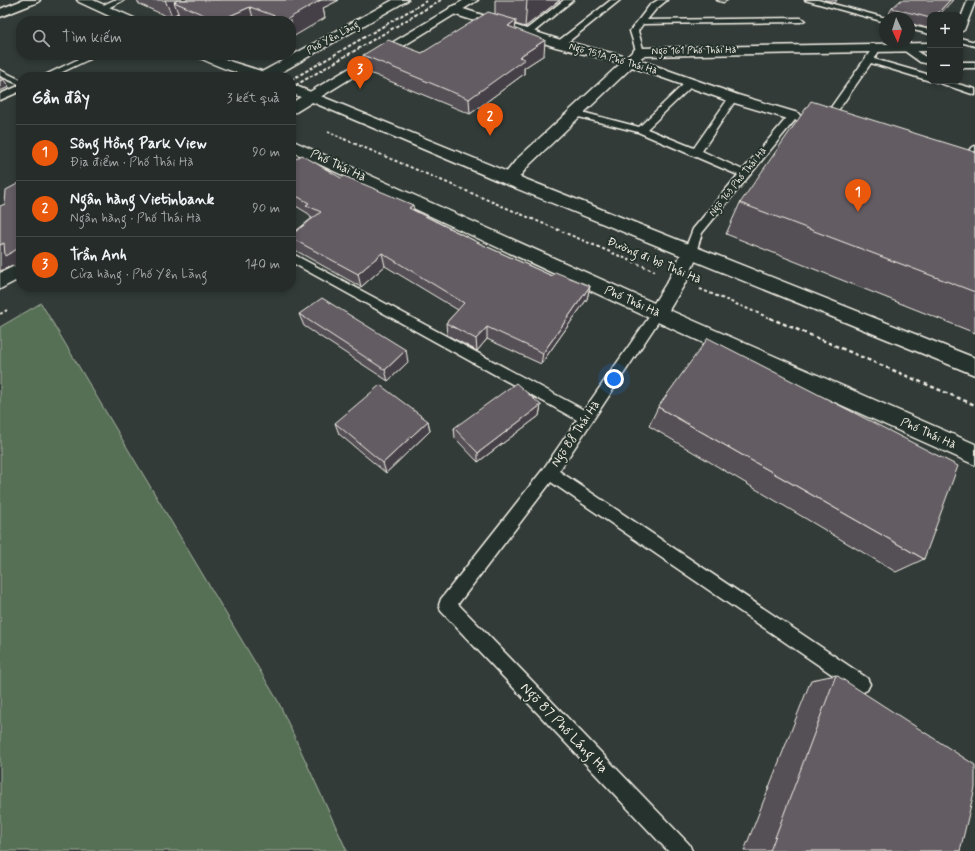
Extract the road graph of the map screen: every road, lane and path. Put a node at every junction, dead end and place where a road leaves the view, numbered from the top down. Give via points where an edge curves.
1 (34, 0) edge
2 (83, 0) edge
3 (120, 0) edge
4 (216, 0) edge
5 (402, 0) edge
6 (472, 0) edge
7 (570, 0) edge
8 (616, 0) edge
9 (663, 0) edge
10 (809, 0) edge
11 (842, 0) edge
12 (972, 0) edge
13 (101, 8) junction
14 (836, 8) junction
15 (454, 10) junction
16 (0, 13) edge
17 (119, 16) edge
18 (181, 16) edge
19 (879, 19) edge
20 (801, 20) dead end
21 (641, 22) junction
22 (963, 22) edge
23 (915, 28) edge
24 (927, 31) edge
25 (527, 34) junction
26 (963, 41) edge
27 (560, 44) junction
28 (975, 44) edge
29 (915, 47) edge
30 (927, 47) edge
31 (877, 48) joint
32 (907, 48) edge
33 (634, 57) junction
34 (296, 59) edge
35 (83, 60) edge
36 (216, 60) edge
37 (294, 60) edge
38 (869, 60) junction
39 (927, 61) edge
40 (963, 65) edge
41 (975, 65) edge
42 (56, 72) edge
43 (249, 72) edge
44 (273, 72) edge
45 (0, 73) edge
46 (927, 77) edge
47 (16, 81) edge
48 (690, 82) junction
49 (950, 84) edge
50 (16, 90) edge
51 (296, 90) edge
52 (975, 92) edge
53 (0, 97) edge
54 (311, 97) junction
55 (733, 98) junction
56 (296, 106) edge
57 (574, 113) junction
58 (793, 116) junction
59 (641, 130) junction
60 (328, 132) dead end
61 (296, 147) edge
62 (975, 149) edge
63 (696, 152) junction
64 (966, 169) edge
65 (744, 174) junction
66 (510, 179) junction
67 (690, 252) junction
68 (296, 260) edge
69 (16, 272) edge
70 (678, 280) junction
71 (0, 282) edge
72 (7, 310) dead end
73 (658, 313) junction
74 (0, 314) edge
75 (975, 367) edge
76 (975, 405) edge
77 (586, 418) junction
78 (975, 455) edge
79 (548, 473) junction
80 (447, 605) joint
81 (861, 684) dead end
82 (682, 851) edge

1 - 16 street
2 - 13 street
3 - 13 lane
4 - 18 lane
5 - 34 street, Phố Yên Lãng
6 - 15 street
7 - 25 lane
8 - 27 lane
9 - 21 lane via 653,7
10 - 14 lane
11 - 14 lane
12 - 22 lane
13 - 17 street
14 - 19 lane
15 - 25 street, Ngõ 151A Phố Thái Hà
15 - 54 street
20 - 21 lane
21 - 33 lane via 634,31
23 - 24 lane
25 - 27 street, Ngõ 151A Phố Thái Hà
26 - 28 lane
27 - 33 street, Ngõ 151A Phố Thái Hà
29 - 30 street, Ngõ 161 Phố Thái Hà
31 - 33 street, Ngõ 161 Phố Thái Hà
31 - 38 lane
32 - 39 lane
33 - 48 street, Ngõ 151A Phố Thái Hà
33 - 57 street
35 - 42 lane
36 - 43 street
37 - 44 street, Phố Yên Lãng
38 - 46 lane
38 - 58 lane via 827,126
40 - 41 lane
45 - 47 lane
48 - 55 street, Ngõ 151A Phố Thái Hà
48 - 59 lane
49 - 52 lane
50 - 53 lane
51 - 54 street
54 - 56 street
54 - 66 street
55 - 58 street, Ngõ 151A Phố Thái Hà
55 - 63 lane
57 - 59 lane
57 - 66 street via 523,162
58 - 65 lane, Ngõ 163 Phố Thái Hà
59 - 63 lane
60 - 70 path, Đường đi bộ Thái Hà
61 - 73 street, Phố Thái Hà
62 - 64 lane
63 - 65 lane
65 - 67 lane, Ngõ 163 Phố Thái Hà via 697,232
66 - 67 street
67 - 70 street, Ngõ 88 Thái Hà
67 - 75 street
68 - 77 lane
69 - 71 street
70 - 73 street, Ngõ 88 Thái Hà
70 - 76 path, Đường đi bộ Thái Hà
72 - 74 path
73 - 77 lane, Ngõ 88 Thái Hà
73 - 78 street, Phố Thái Hà
77 - 79 lane, Ngõ 88 Thái Hà
79 - 80 lane, Ngõ 88 Thái Hà
79 - 81 lane
80 - 82 lane, Ngõ 87 Phố Láng Hạ

